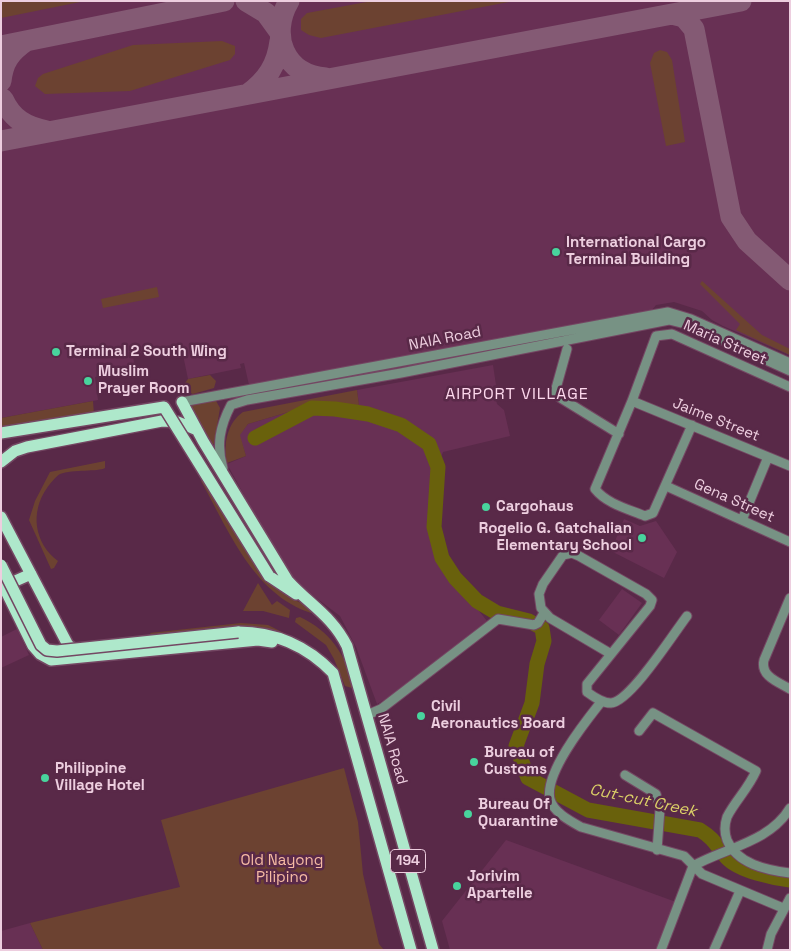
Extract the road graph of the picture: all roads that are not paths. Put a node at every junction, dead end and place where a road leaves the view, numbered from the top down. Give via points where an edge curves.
1 (567, 349) dead end
2 (790, 363) edge
3 (790, 371) edge
4 (790, 388) edge
5 (632, 401) junction
6 (182, 402) junction
7 (114, 412) junction
8 (162, 421) junction
9 (32, 425) junction
10 (692, 425) junction
11 (118, 430) junction
12 (197, 430) junction
13 (1, 432) edge
14 (618, 434) junction
15 (27, 448) junction
16 (768, 457) junction
17 (1, 462) edge
18 (790, 466) edge
19 (224, 476) junction
20 (666, 486) junction
21 (1, 517) edge
22 (742, 520) junction
23 (790, 542) edge
24 (1, 565) edge
25 (31, 574) junction
26 (2, 583) edge
27 (302, 597) junction
28 (790, 598) edge
29 (544, 613) junction
30 (687, 616) dead end
31 (294, 643) junction
32 (611, 654) junction
33 (86, 658) junction
34 (790, 689) edge
35 (361, 692) junction
36 (340, 698) junction
37 (601, 702) junction
38 (367, 715) junction
39 (639, 731) dead end
40 (625, 775) dead end
41 (790, 808) edge
42 (657, 850) junction
43 (725, 852) junction
44 (693, 866) junction
45 (790, 873) edge
46 (740, 891) junction
47 (790, 898) edge
48 (783, 908) junction
49 (411, 950) edge
50 (433, 950) edge
51 (661, 950) edge
52 (714, 950) edge
53 (767, 950) edge

1 - 14 street via 555,392
2 - 6 street, NAIA Road via 668,312
3 - 19 street, NAIA Road via 689,325 668,320 232,405 220,432
4 - 5 street, Maria Street via 672,334 656,336
5 - 10 street, Jaime Street
5 - 14 street
6 - 7 main road
6 - 8 main road
6 - 12 main road, NAIA Road
7 - 9 main road
7 - 11 main road
8 - 11 main road
8 - 12 main road via 178,422
9 - 13 main road
9 - 15 main road
10 - 16 street, Jaime Street
10 - 20 street
11 - 15 main road
12 - 19 main road, NAIA Road
13 - 27 main road, bridge via 164,407 269,576
14 - 20 street via 595,489 602,498 645,516 654,512
15 - 17 main road via 14,451
16 - 18 street, Jaime Street
16 - 22 street
19 - 27 main road, NAIA Road via 275,562
20 - 22 street, Gena Street
21 - 25 main road
22 - 23 street, Gena Street
24 - 31 main road, bridge via 41,645 47,650 57,652 238,632 258,632
25 - 26 main road
25 - 33 main road via 68,645
26 - 33 main road via 40,654 51,660
27 - 35 main road, NAIA Road / 194 via 332,620 347,646
28 - 34 street via 763,668 766,674
29 - 32 street
29 - 32 street via 539,594 563,555 572,553 646,594 652,600 650,606
29 - 38 street via 536,624 498,619 381,708
30 - 37 street via 622,700
31 - 33 main road via 258,640
31 - 36 main road, 194 via 334,673
32 - 37 street via 586,688 586,692
35 - 36 main road
35 - 38 main road, NAIA Road / 194
36 - 49 main road, 194
37 - 42 street via 562,757 550,792 562,815 581,827
38 - 50 main road, NAIA Road / 194
39 - 43 street via 653,713 756,771 724,825
40 - 42 street via 656,794 659,802
41 - 43 street via 776,825
42 - 44 street via 684,856
43 - 44 street
43 - 45 street
44 - 46 street via 702,874
44 - 51 street
46 - 48 street
46 - 52 street
47 - 48 street
48 - 53 street

